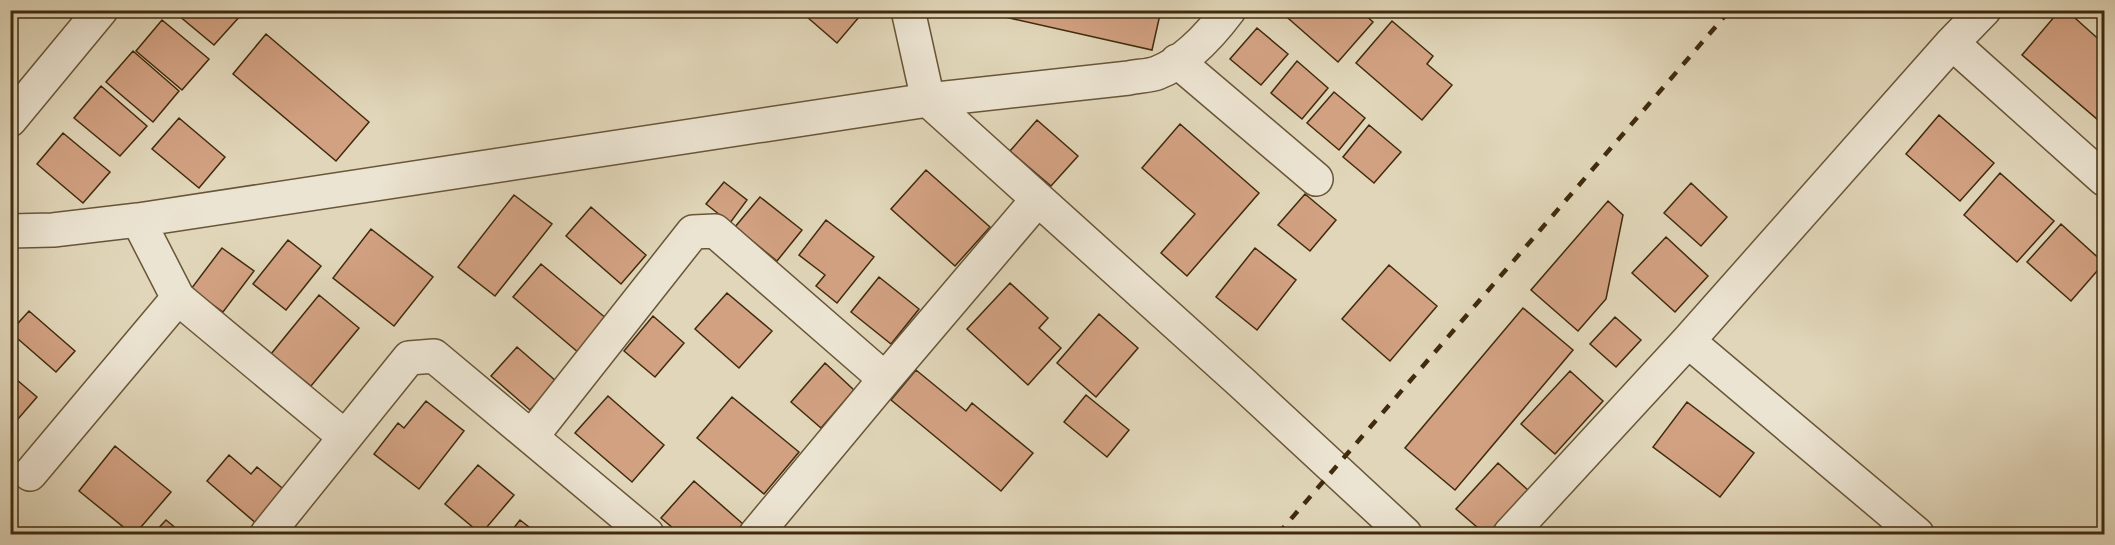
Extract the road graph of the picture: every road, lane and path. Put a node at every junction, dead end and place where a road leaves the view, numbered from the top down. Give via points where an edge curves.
1 (101, 10) edge
2 (908, 10) edge
3 (1229, 10) edge
4 (1983, 10) edge
5 (1952, 43) junction
6 (1177, 61) junction
7 (928, 100) junction
8 (10, 120) edge
9 (1316, 179) dead end
10 (2104, 179) edge
11 (1038, 199) junction
12 (138, 220) junction
13 (10, 231) edge
14 (178, 298) junction
15 (1688, 341) junction
16 (885, 379) junction
17 (532, 436) junction
18 (345, 438) junction
19 (30, 474) dead end
20 (267, 534) edge
21 (647, 534) edge
22 (756, 534) edge
23 (1405, 534) edge
24 (1510, 534) edge
25 (1917, 534) edge

1 - 8 street
2 - 7 street
3 - 6 street via 1199,44
4 - 5 street
5 - 10 street
5 - 15 street
6 - 7 street via 1157,73 1129,78
6 - 9 street
7 - 11 street
7 - 12 street
11 - 16 street
11 - 23 street
12 - 13 street
12 - 14 street
14 - 18 street
14 - 19 street
15 - 24 street
15 - 25 street
16 - 17 street via 715,231 693,232
16 - 22 street
17 - 18 street via 434,356 409,358
17 - 21 street
18 - 20 street

